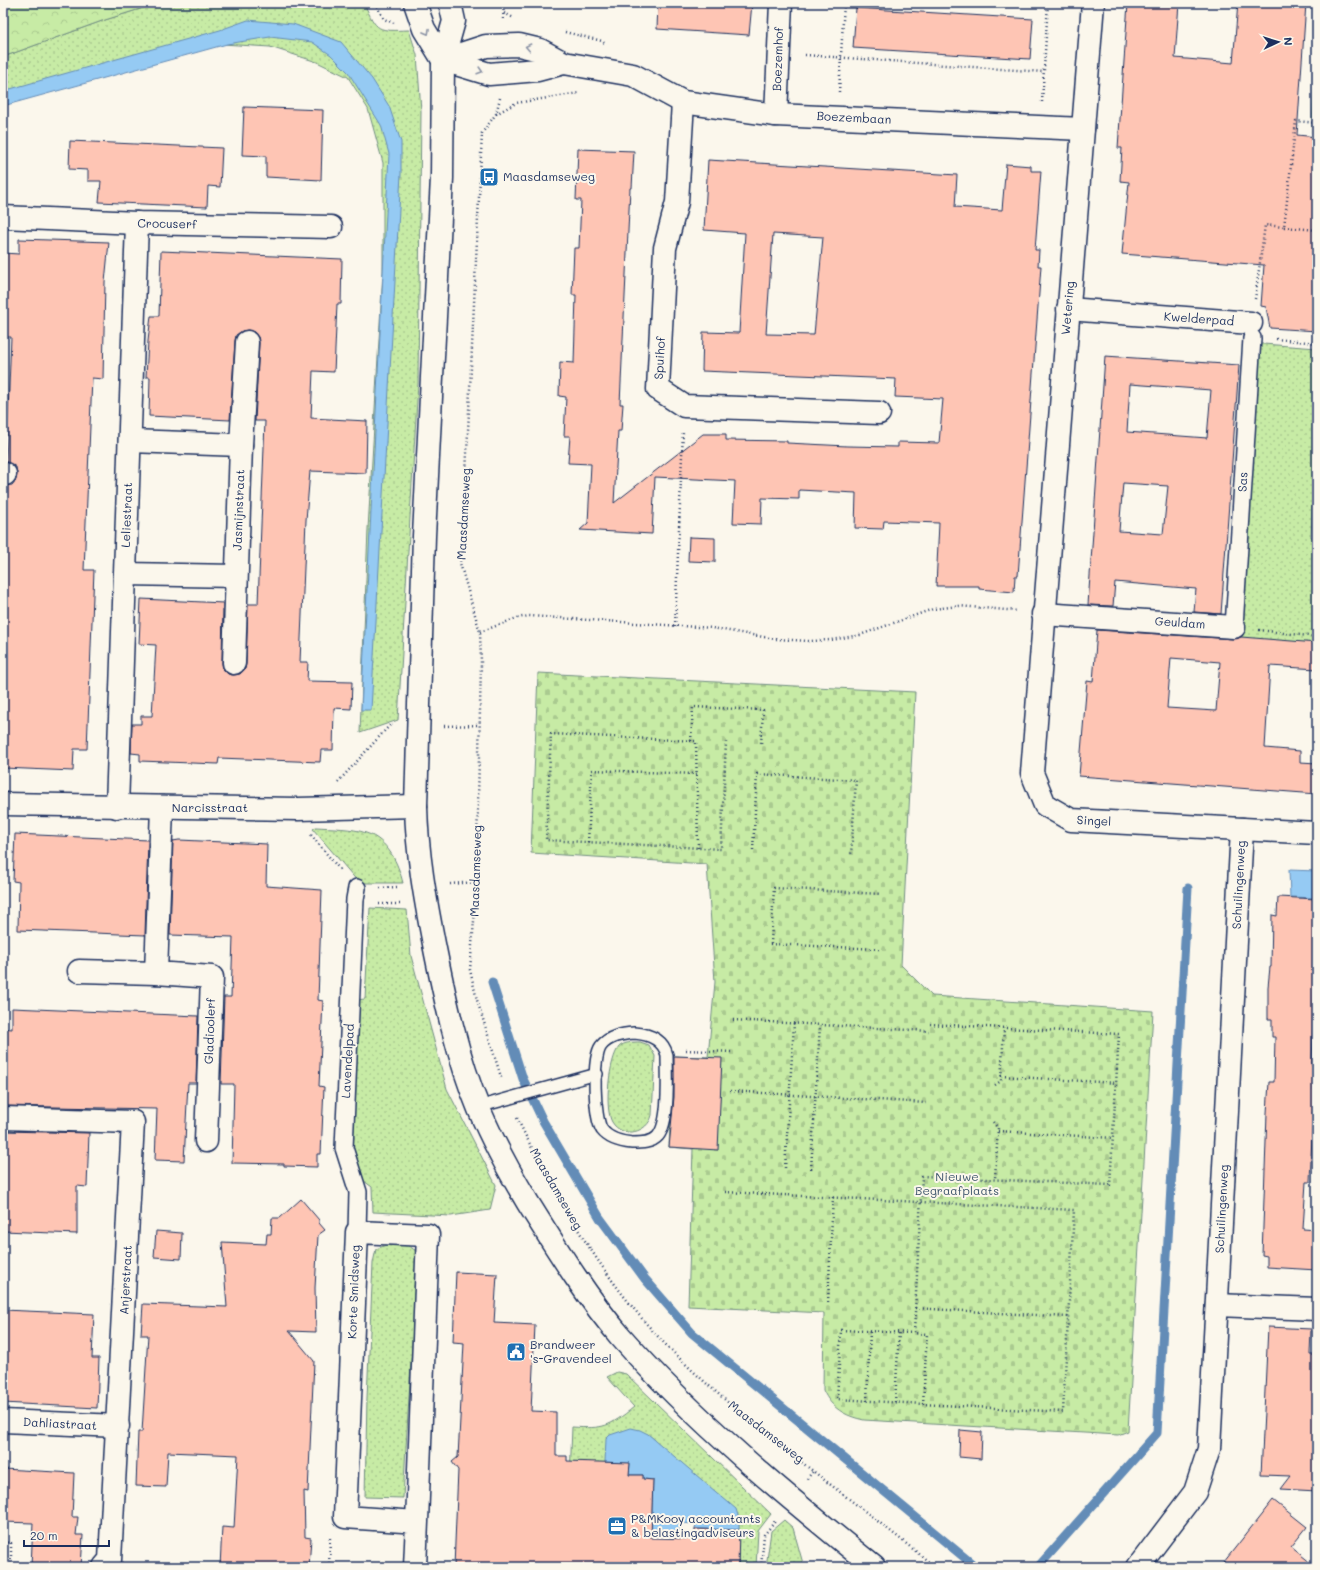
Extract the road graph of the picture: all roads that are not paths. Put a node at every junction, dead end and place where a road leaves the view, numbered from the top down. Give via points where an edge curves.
1 (415, 3) edge
2 (450, 3) edge
3 (781, 3) edge
4 (1093, 3) edge
5 (443, 60) junction
6 (564, 63) junction
7 (684, 102) junction
8 (776, 115) junction
9 (1083, 129) junction
10 (3, 217) edge
11 (137, 223) junction
12 (332, 227) dead end
13 (1068, 309) junction
14 (1252, 330) joint
15 (247, 342) dead end
16 (879, 413) dead end
17 (130, 441) junction
18 (241, 445) junction
19 (125, 574) junction
20 (236, 576) junction
21 (1044, 614) junction
22 (1234, 627) joint
23 (234, 663) dead end
24 (3, 804) edge
25 (416, 806) junction
26 (117, 807) junction
27 (162, 807) junction
28 (1242, 829) junction
29 (1317, 833) edge
30 (356, 894) road end
31 (79, 971) dead end
32 (156, 973) junction
33 (597, 1074) junction
34 (478, 1107) junction
35 (3, 1118) edge
36 (206, 1141) dead end
37 (357, 1232) junction
38 (1217, 1305) junction
39 (1317, 1309) edge
40 (3, 1421) edge
41 (118, 1426) junction
42 (417, 1522) junction
43 (866, 1565) edge
44 (104, 1567) edge
45 (415, 1567) edge
46 (1138, 1567) edge

1 -> 5 street via 424,29
2 - 5 street via 454,21
3 - 8 street, Boezemhof
4 - 9 street, Wetering
5 -> 6 street, Boezembaan via 489,74 538,70
6 -> 5 street, Boezembaan via 540,50 519,45 486,46
5 - 25 street via 442,171 424,536
6 - 7 street, Boezembaan via 633,75
7 - 8 street, Boezembaan
7 - 16 street, Spuihof via 677,202 665,248 658,388 684,406
8 - 9 street, Boezembaan
9 - 13 street, Wetering
10 - 11 street, Crocuserf
11 - 12 street, Crocuserf
11 - 17 street, Leliestraat
13 - 14 street, Kwelderpad
13 - 21 street, Wetering
14 - 22 street, Sas
15 - 18 street, Jasmijnstraat
17 - 18 street
17 - 19 street, Leliestraat
18 - 20 street, Jasmijnstraat
19 - 20 street
19 - 26 street, Leliestraat
20 - 23 street, Jasmijnstraat
21 - 22 street, Geuldam
21 - 28 street, Singel via 1032,773 1045,805 1071,820
24 - 26 street, Narcisstraat
25 - 27 street, Narcisstraat via 298,809
25 - 34 street via 426,902 440,977 458,1050
26 - 27 street, Narcisstraat
27 - 32 street
28 - 29 street, Singel
28 - 38 street, Schuilingenweg
30 - 37 street, Lavendelpad via 344,1148 358,1192
31 - 32 street, Gladioolerf
32 - 36 street, Gladioolerf via 212,977
33 - 33 lane via 600,1049 608,1040 634,1033 657,1040 665,1049 667,1064 664,1121 657,1137 647,1142 622,1141 602,1130 597,1115
33 - 34 lane
34 - 43 street via 512,1176 543,1228 588,1296 620,1336 666,1386
35 - 41 street, Anjerstraat via 133,1122
37 - 42 street, Korte Smidsweg via 428,1235
37 - 42 street, Korte Smidsweg via 345,1518
38 - 39 street
38 - 46 street, Schuilingenweg via 1209,1448 1195,1492
40 - 41 street, Dahliastraat
41 - 44 street, Anjerstraat via 110,1560
42 - 45 street, Korte Smidsweg

